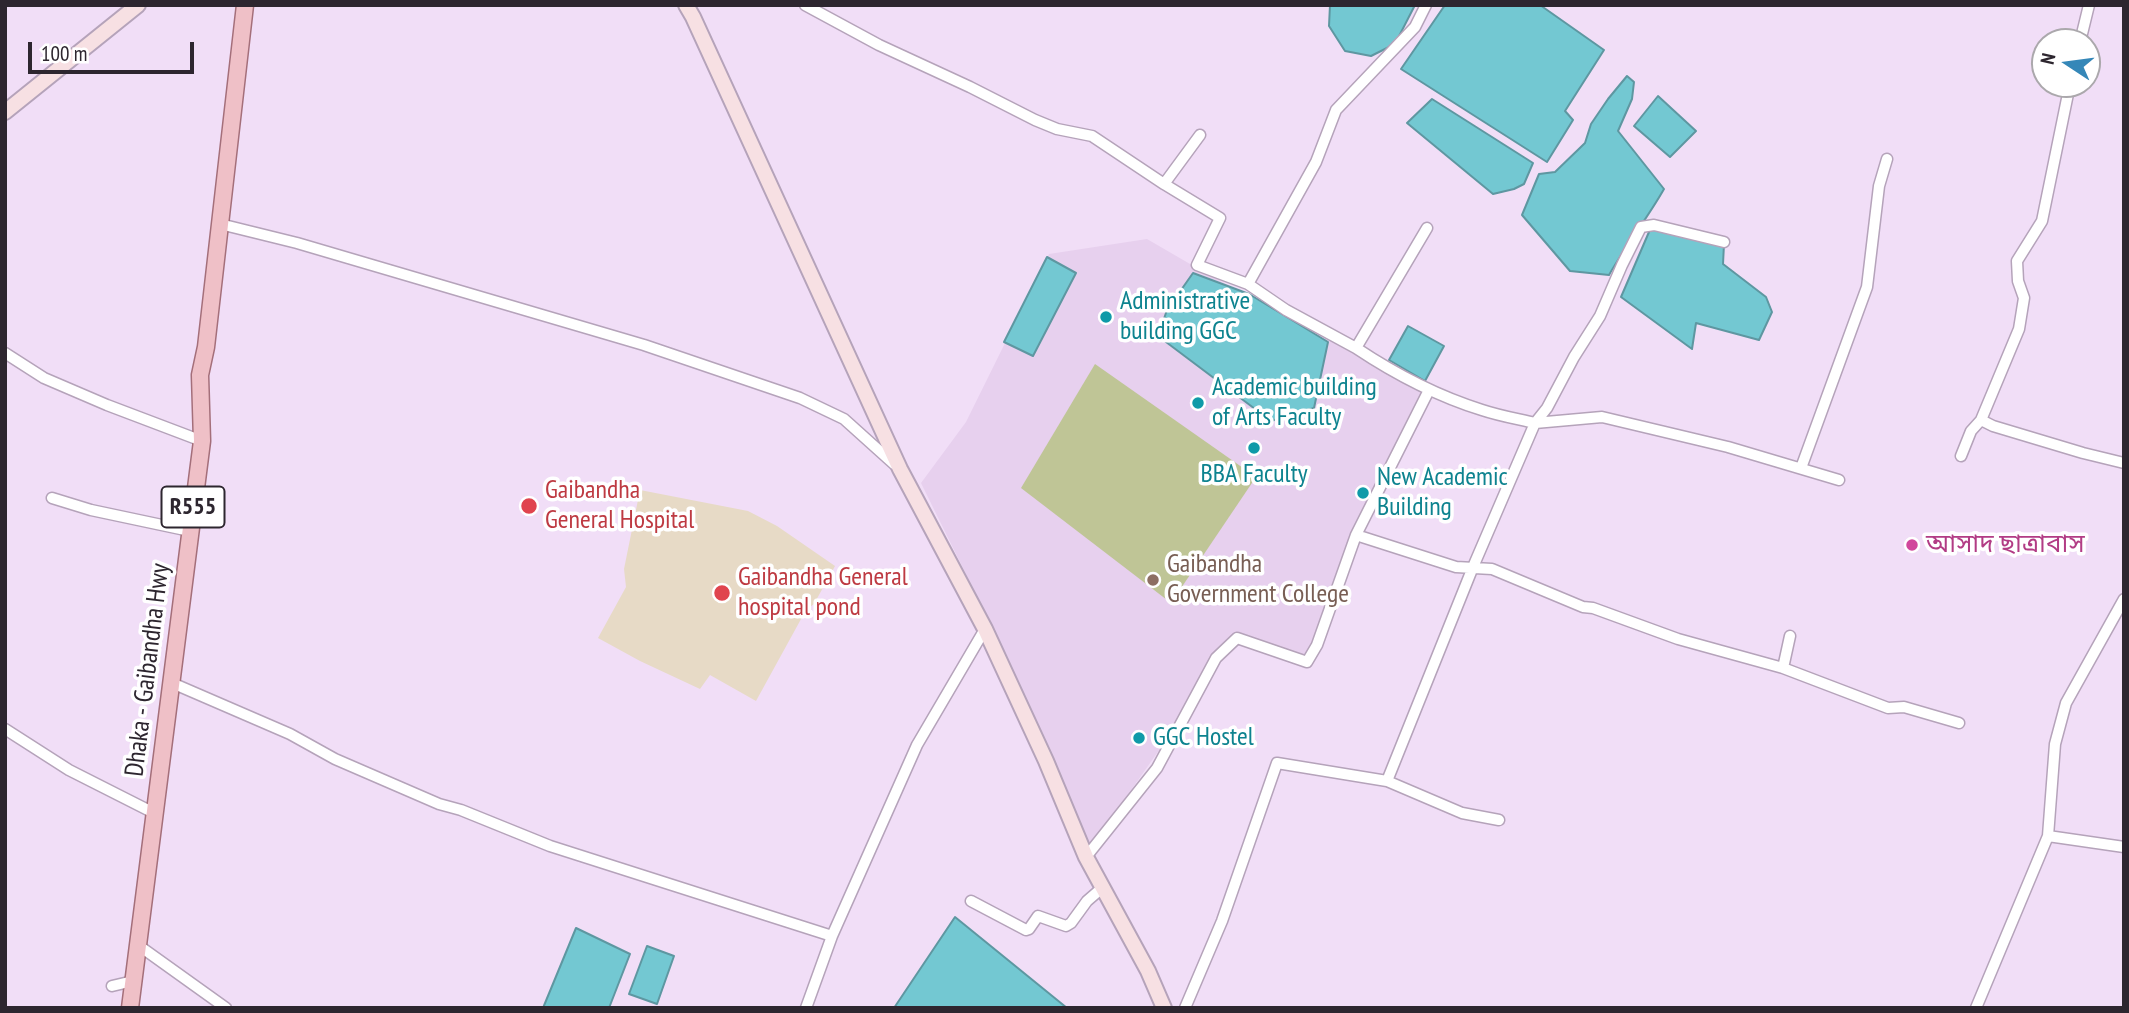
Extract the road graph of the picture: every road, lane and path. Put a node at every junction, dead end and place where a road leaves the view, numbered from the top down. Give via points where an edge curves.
1 (138, 5) edge
2 (245, 5) edge
3 (686, 5) edge
4 (805, 5) edge
5 (1426, 5) edge
6 (2089, 5) edge
7 (2083, 28) edge
8 (2067, 98) edge
9 (5, 112) edge
10 (1200, 135) dead end
11 (1887, 159) dead end
12 (1164, 184) junction
13 (220, 223) junction
14 (1427, 228) dead end
15 (1724, 242) dead end
16 (1248, 284) junction
17 (1356, 348) junction
18 (5, 353) edge
19 (1429, 390) junction
20 (1981, 420) junction
21 (1535, 423) junction
22 (202, 441) junction
23 (1961, 456) dead end
24 (2124, 463) edge
25 (1801, 468) junction
26 (900, 469) junction
27 (1839, 480) dead end
28 (52, 498) dead end
29 (190, 531) junction
30 (1356, 535) junction
31 (1474, 567) junction
32 (2124, 599) edge
33 (985, 629) junction
34 (1790, 636) dead end
35 (1783, 668) junction
36 (172, 683) junction
37 (1959, 723) dead end
38 (5, 729) edge
39 (1387, 781) junction
40 (155, 813) junction
41 (1499, 820) dead end
42 (2048, 836) junction
43 (2124, 847) edge
44 (1086, 857) junction
45 (1102, 888) junction
46 (971, 901) dead end
47 (832, 936) junction
48 (138, 945) junction
49 (133, 981) junction
50 (112, 986) dead end
51 (130, 1008) edge
52 (226, 1008) edge
53 (806, 1008) edge
54 (1164, 1008) edge
55 (1185, 1008) edge
56 (1976, 1008) edge

1 - 9 main road
2 - 13 main road, Dhaka - Gaibandha Hwy / R555
3 - 26 main road
4 - 12 street via 1035,120 1092,136
5 - 16 street via 1415,27 1336,110 1315,162
6 - 7 street
8 - 20 street via 2042,221 2017,261 2024,298 2019,329
10 - 12 street
11 - 25 street via 1879,186 1867,287
12 - 16 street via 1220,218 1197,265
13 - 22 main road, Dhaka - Gaibandha Hwy / R555 via 200,375
13 - 26 street via 644,345 800,398 844,418
14 - 17 street
15 - 21 street via 1654,225 1641,227 1600,316
16 - 17 street
17 - 19 street
18 - 22 street via 44,377
19 - 21 street
19 - 30 street
20 - 23 street
20 - 24 street
21 - 25 street via 1602,417
21 - 31 street
22 - 29 main road, Dhaka - Gaibandha Hwy / R555
25 - 27 street
26 - 33 main road
28 - 29 street
29 - 36 main road, Dhaka - Gaibandha Hwy / R555
30 - 31 street via 1456,567
30 - 44 street via 1307,662 1237,638 1216,658 1157,768
31 - 35 street via 1492,569 1583,607 1678,639
31 - 39 street
32 - 42 street via 2066,703 2055,744
33 - 44 main road
33 - 47 street via 917,745
34 - 35 street
35 - 37 street via 1888,708 1904,707
36 - 40 main road, Dhaka - Gaibandha Hwy / R555
36 - 47 street via 439,804 550,846
38 - 40 street via 69,771
39 - 41 street via 1462,813
39 - 55 street via 1277,763 1222,921
40 - 48 main road, Dhaka - Gaibandha Hwy / R555
42 - 43 street
42 - 56 street
44 - 45 main road
45 - 46 street via 1066,926 1038,916 1026,930
45 - 54 main road
47 - 53 street
48 - 49 main road, Dhaka - Gaibandha Hwy / R555
48 - 52 street
49 - 50 street
49 - 51 main road, Dhaka - Gaibandha Hwy / R555

